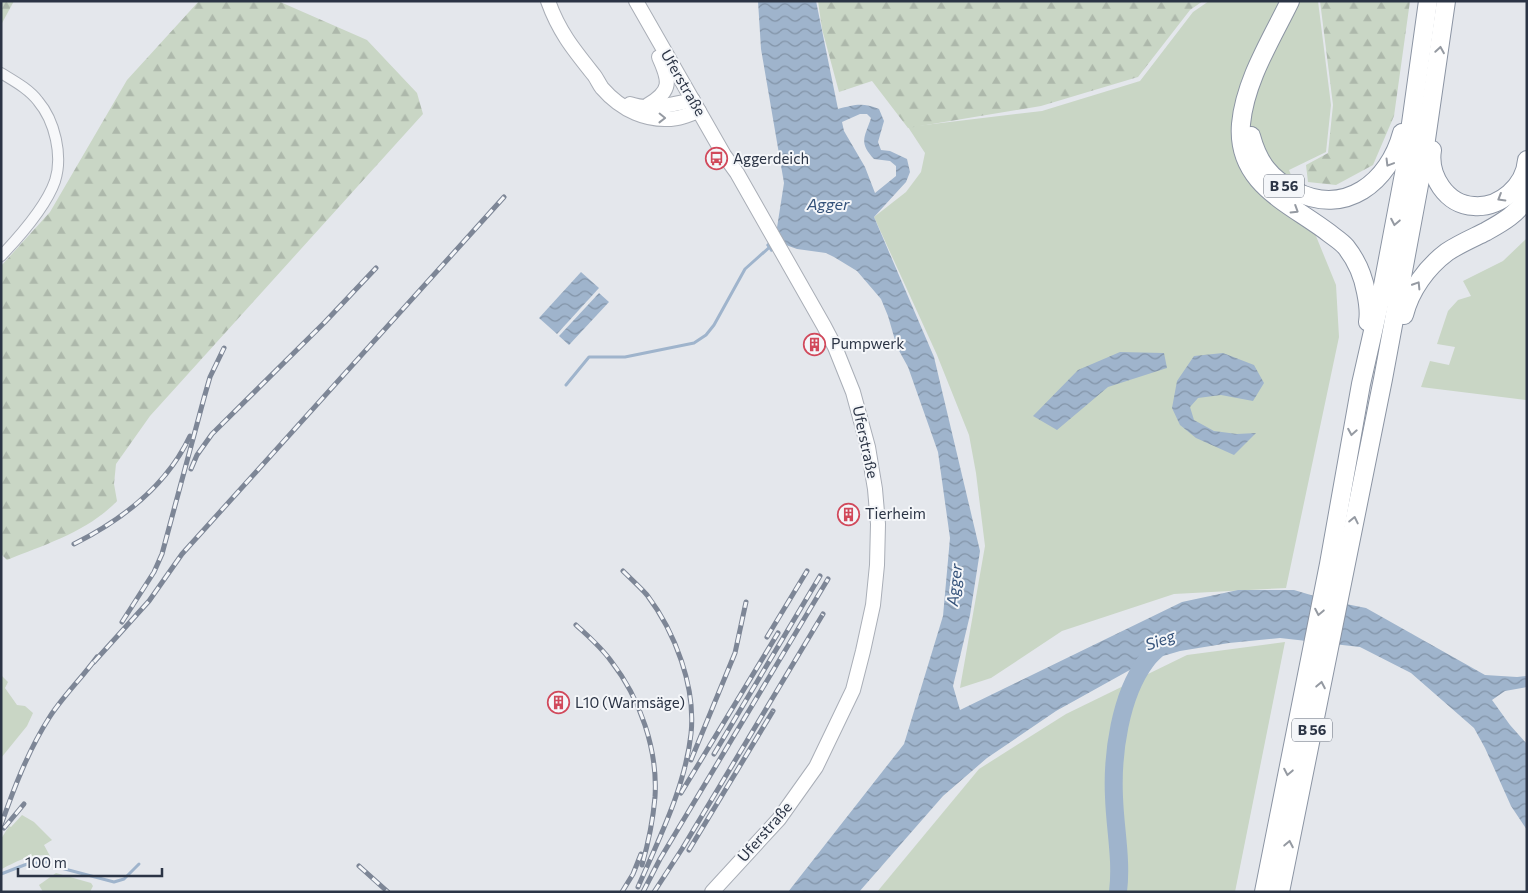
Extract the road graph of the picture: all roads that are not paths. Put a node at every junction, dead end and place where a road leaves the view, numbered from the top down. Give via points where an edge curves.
1 (548, 1) edge
2 (553, 1) edge
3 (636, 1) edge
4 (1290, 1) edge
5 (1295, 1) edge
6 (1428, 1) edge
7 (1446, 1) edge
8 (556, 20) junction
9 (652, 30) junction
10 (1, 73) edge
11 (594, 76) junction
12 (1417, 84) junction
13 (1432, 98) junction
14 (696, 105) junction
15 (645, 107) junction
16 (1527, 160) edge
17 (1527, 197) edge
18 (1, 256) edge
19 (1384, 379) junction
20 (1361, 384) junction
21 (1336, 566) junction
22 (712, 892) edge
23 (1264, 892) edge
24 (1280, 892) edge

1 - 8 street
2 - 8 street
3 - 9 street, Uferstraße
4 -> 20 highway via 1244,103 1242,147 1250,169 1264,187 1346,246 1363,275 1370,311
12 -> 5 highway, B 56 via 1398,150 1384,172 1369,186 1346,198 1325,199 1306,197 1280,184 1255,151 1250,114 1262,73
6 - 12 highway, B 56
13 -> 7 highway, B 56
8 - 11 street
9 - 14 street, Uferstraße
9 - 15 street via 652,39 668,82 663,94
10 - 18 street via 27,90 45,110 57,144 57,172 47,197
11 -> 14 street via 617,103 641,116 677,118
11 - 15 street via 627,102
12 -> 20 highway, B 56 via 1403,184
16 -> 13 highway via 1521,179 1500,201 1487,206 1458,202 1446,194 1432,169 1436,122
13 - 19 highway, B 56
14 - 15 street
14 - 22 street, Uferstraße via 835,347 861,418 875,489 878,524 873,605 853,690 816,767 779,819
19 -> 17 highway via 1394,355 1406,306 1417,283 1448,252 1514,214
21 -> 19 highway, B 56
20 -> 21 highway, B 56
21 -> 23 highway, B 56
24 -> 21 highway, B 56

